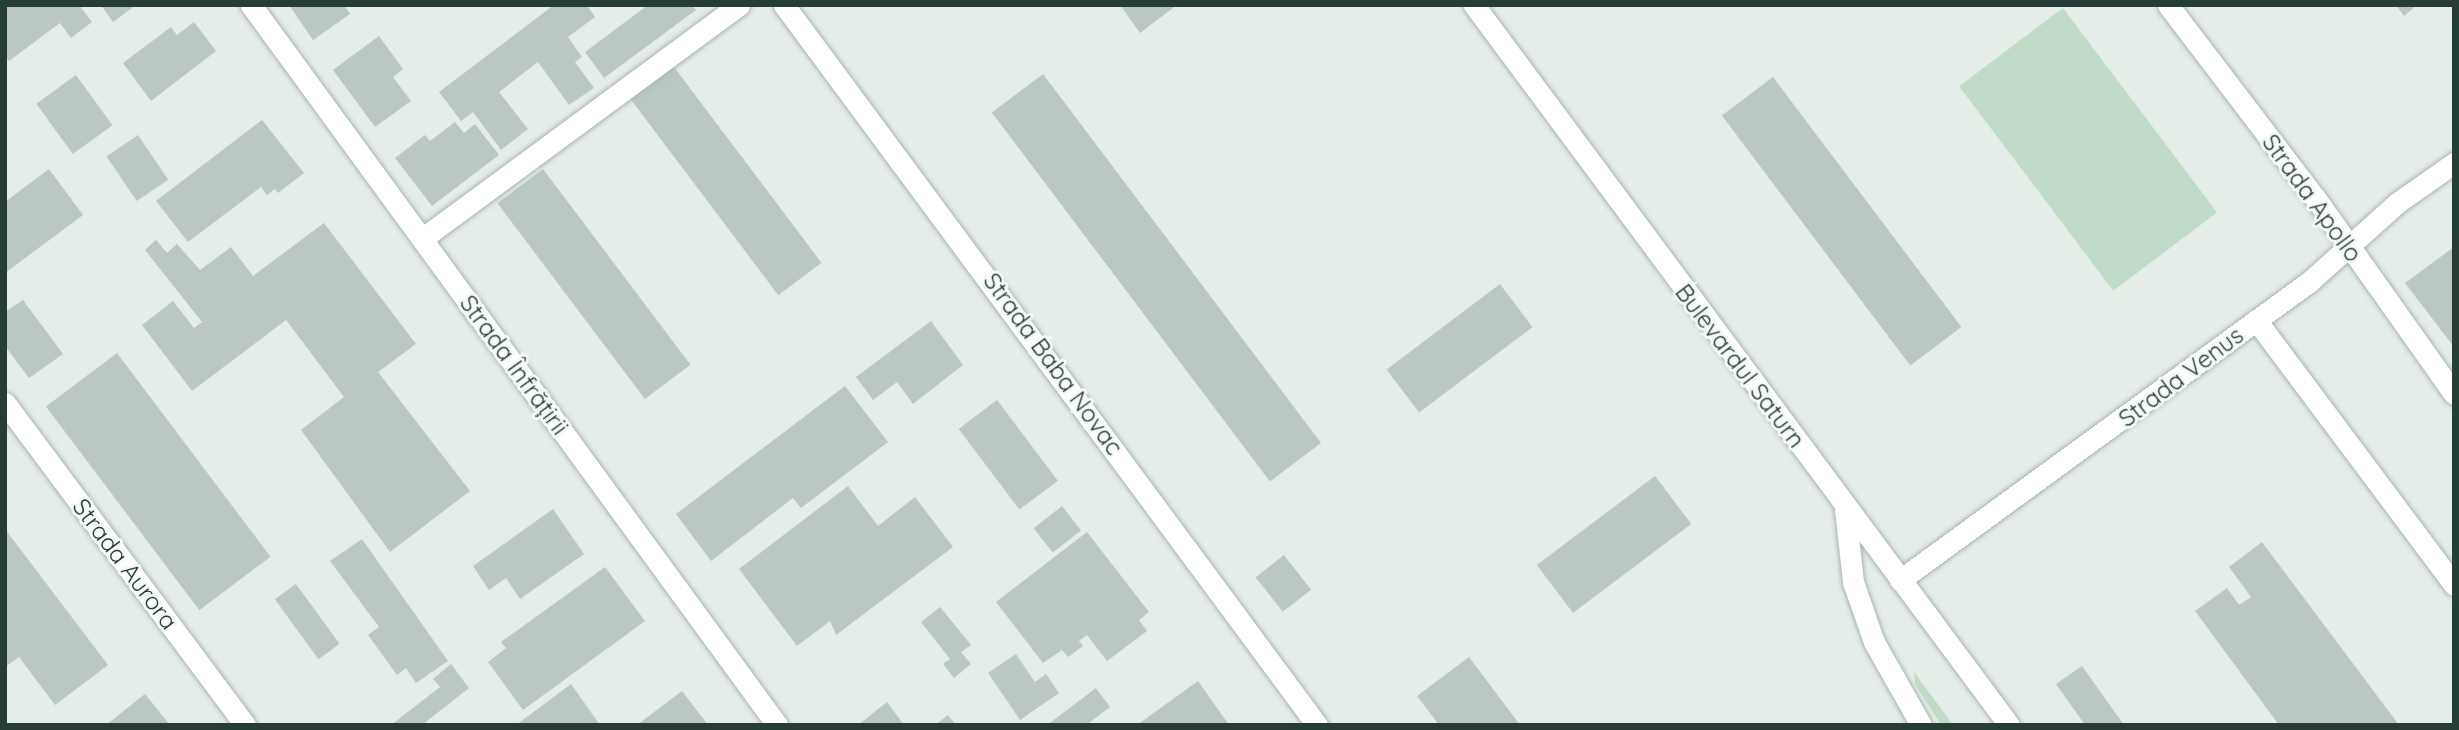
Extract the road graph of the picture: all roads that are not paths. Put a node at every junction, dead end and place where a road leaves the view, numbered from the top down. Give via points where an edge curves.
1 (251, 5) edge
2 (739, 5) edge
3 (784, 5) edge
4 (1474, 5) edge
5 (2168, 5) edge
6 (2454, 163) edge
7 (423, 238) junction
8 (2349, 248) junction
9 (2256, 320) junction
10 (2454, 394) edge
11 (5, 403) edge
12 (1845, 507) junction
13 (1900, 580) junction
14 (2454, 584) edge
15 (245, 725) edge
16 (777, 725) edge
17 (1317, 725) edge
18 (1921, 725) edge
19 (2009, 725) edge

1 - 7 street, Strada Înfrățirii
2 - 7 street
3 - 17 street, Strada Baba Novac
4 - 12 street, Bulevardul Saturn
5 - 8 street, Strada Apollo
6 - 8 street, Strada Venus via 2397,203
7 - 16 street, Strada Înfrățirii
8 - 9 street, Strada Venus
8 - 10 street, Strada Apollo
9 - 13 street, Strada Venus
9 - 14 street
11 - 15 street, Strada Aurora
12 - 13 street, Bulevardul Saturn
12 - 18 street via 1853,582 1874,642
13 - 19 street, Bulevardul Saturn

